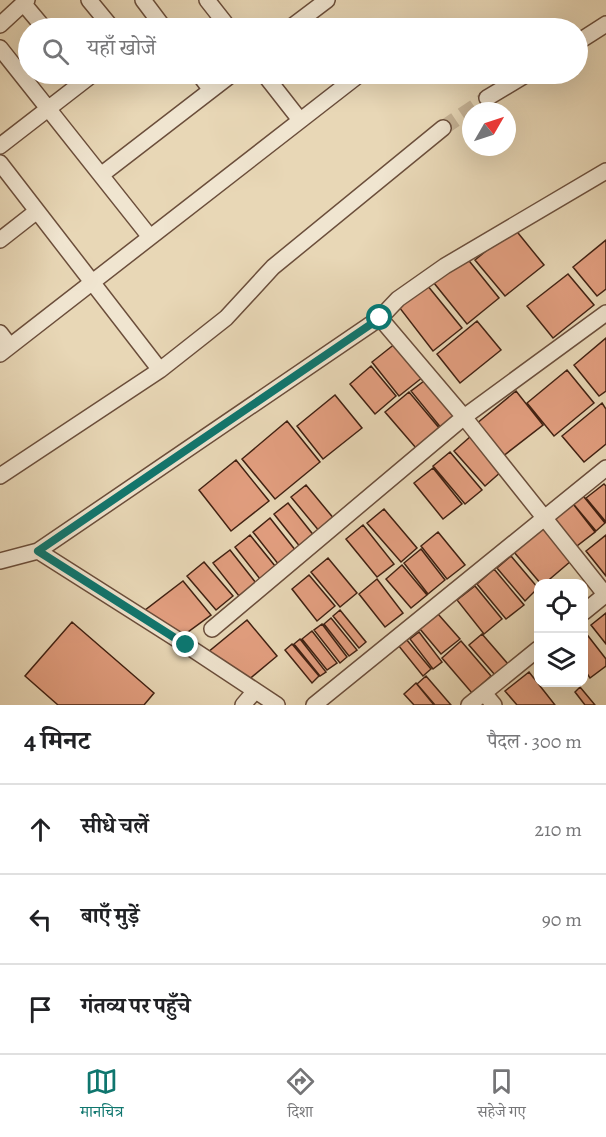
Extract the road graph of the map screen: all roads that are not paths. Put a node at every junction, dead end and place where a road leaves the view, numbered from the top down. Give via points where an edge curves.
1 (90, 0) edge
2 (143, 0) edge
3 (207, 0) edge
4 (322, 1) edge
5 (25, 2) edge
6 (37, 18) edge
7 (104, 18) edge
8 (153, 18) edge
9 (221, 18) edge
10 (302, 18) edge
11 (606, 24) edge
12 (0, 25) edge
13 (588, 36) edge
14 (0, 48) edge
15 (18, 70) edge
16 (29, 84) edge
17 (76, 84) edge
18 (206, 84) edge
19 (219, 84) edge
20 (272, 84) edge
21 (347, 84) edge
22 (511, 84) edge
23 (211, 90) junction
24 (487, 99) tunnel mouth
25 (48, 108) junction
26 (300, 120) junction
27 (443, 128) tunnel mouth
28 (3, 137) edge
29 (0, 163) edge
30 (606, 171) edge
31 (101, 175) junction
32 (37, 211) junction
33 (150, 237) junction
34 (0, 240) edge
35 (92, 282) junction
36 (606, 313) edge
37 (380, 318) junction
38 (0, 333) edge
39 (5, 350) edge
40 (160, 370) junction
41 (464, 417) junction
42 (606, 468) edge
43 (2, 470) edge
44 (543, 519) junction
45 (38, 551) junction
46 (0, 561) edge
47 (606, 594) edge
48 (588, 609) edge
49 (212, 629) dead end
50 (534, 653) edge
51 (255, 691) junction
52 (489, 699) edge
53 (243, 705) edge
54 (277, 705) edge
55 (314, 705) edge
56 (469, 705) edge

1 - 7 street
2 - 8 street
3 - 9 street
4 - 10 street
5 - 6 street
5 - 12 street
11 - 13 street
14 - 15 street
16 - 25 street
17 - 25 street
18 - 23 street
19 - 23 street
20 - 26 street
21 - 26 street
22 - 24 street
23 - 31 street
25 - 28 street
25 - 31 street
26 - 33 street
27 - 40 street via 273,267 226,318
29 - 32 street
30 - 37 street via 445,266 398,299
31 - 33 street
32 - 34 street
32 - 35 street
33 - 35 street
35 - 39 street
35 - 40 street
36 - 41 street
37 - 41 street
37 - 45 street
38 - 39 street
40 - 43 street
41 - 44 street
41 - 49 street
42 - 44 street
44 - 47 street
44 - 55 street
45 - 46 street
45 - 51 street
47 - 48 street
50 - 52 street
51 - 53 street
51 - 54 street
52 - 56 street

